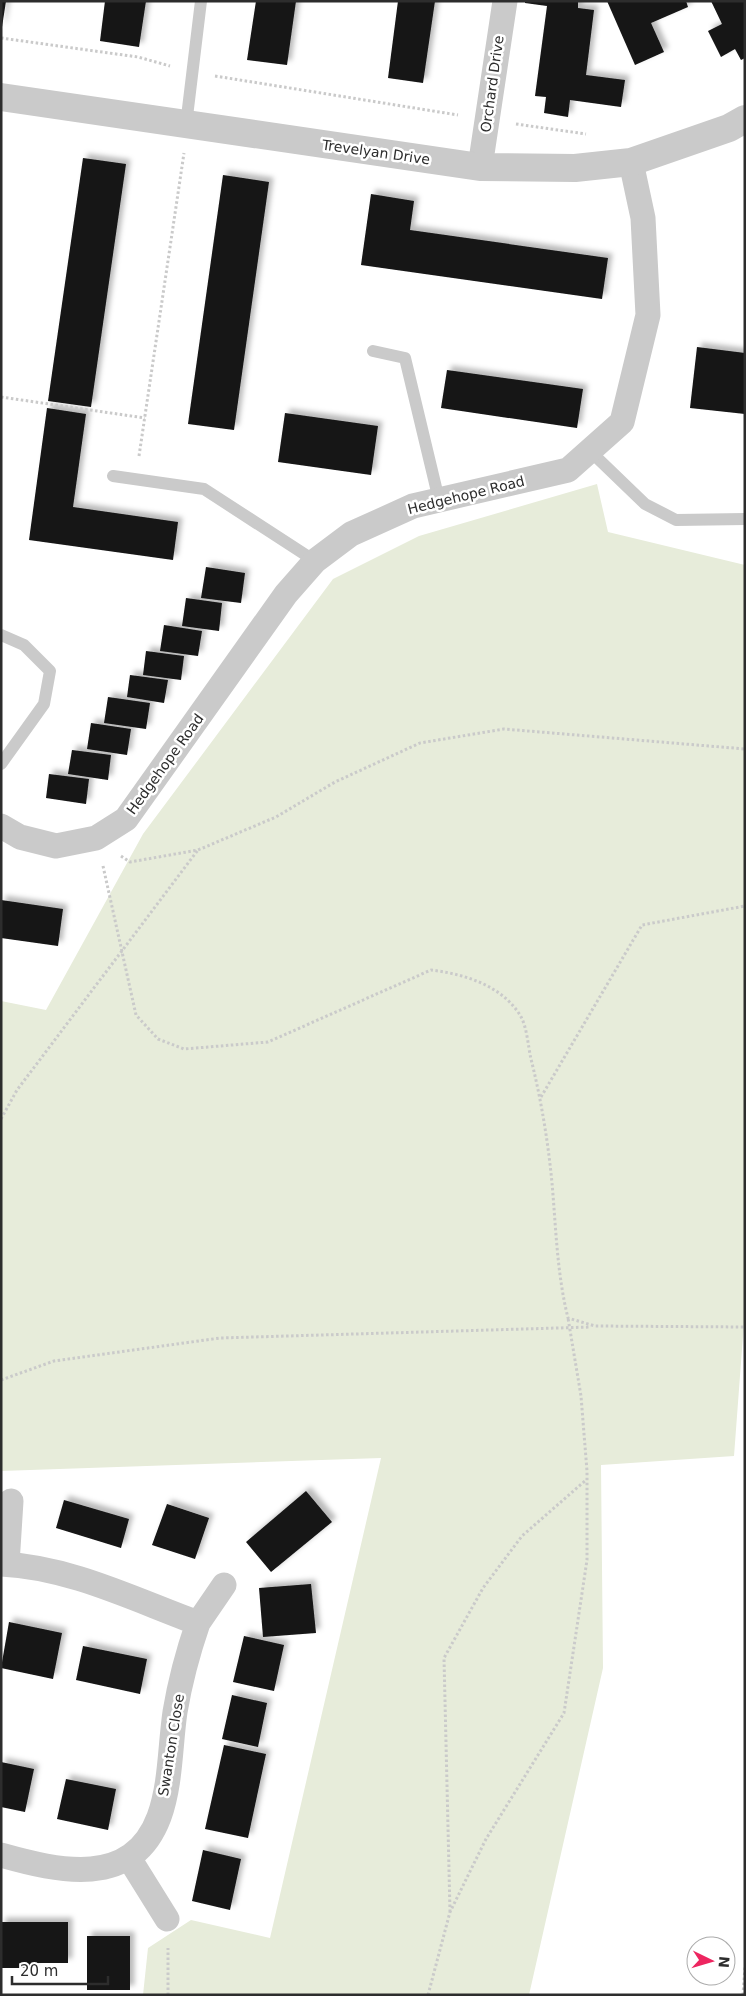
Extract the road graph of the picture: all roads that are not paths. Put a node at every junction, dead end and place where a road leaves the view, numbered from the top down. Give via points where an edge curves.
1 (201, 1) edge
2 (504, 1) edge
3 (1, 97) edge
4 (745, 119) edge
5 (187, 125) junction
6 (631, 162) junction
7 (480, 167) junction
8 (373, 351) dead end
9 (590, 450) junction
10 (113, 476) dead end
11 (439, 500) junction
12 (745, 519) edge
13 (315, 562) junction
14 (1, 635) edge
15 (1, 764) edge
16 (1, 826) edge
17 (11, 1501) dead end
18 (4, 1564) edge
19 (224, 1585) dead end
20 (198, 1623) junction
21 (1, 1855) edge
22 (129, 1858) junction
23 (167, 1919) road end

1 - 5 lane
2 - 7 street, Orchard Drive
3 - 5 street, Trevelyan Drive
4 - 6 street, Trevelyan Drive via 729,128
5 - 7 street, Trevelyan Drive
6 - 7 street, Trevelyan Drive via 575,168
6 - 9 street, Hedgehope Road via 643,218 648,315 622,422
8 - 11 lane via 404,358
9 - 11 street, Hedgehope Road via 568,470
9 - 12 lane via 645,504 676,520
10 - 13 lane via 204,489
11 - 13 street, Hedgehope Road via 413,506 351,534
13 - 16 street, Hedgehope Road via 286,594 126,819 96,838 56,846 20,837
14 - 15 lane via 24,645 50,671 44,704
17 - 18 street
18 - 20 street via 46,1569 75,1577
19 - 20 street, Swanton Close
20 - 22 street, Swanton Close via 175,1713 159,1817 147,1839
21 - 22 street, Swanton Close via 42,1867 79,1871 101,1869
22 - 23 street

